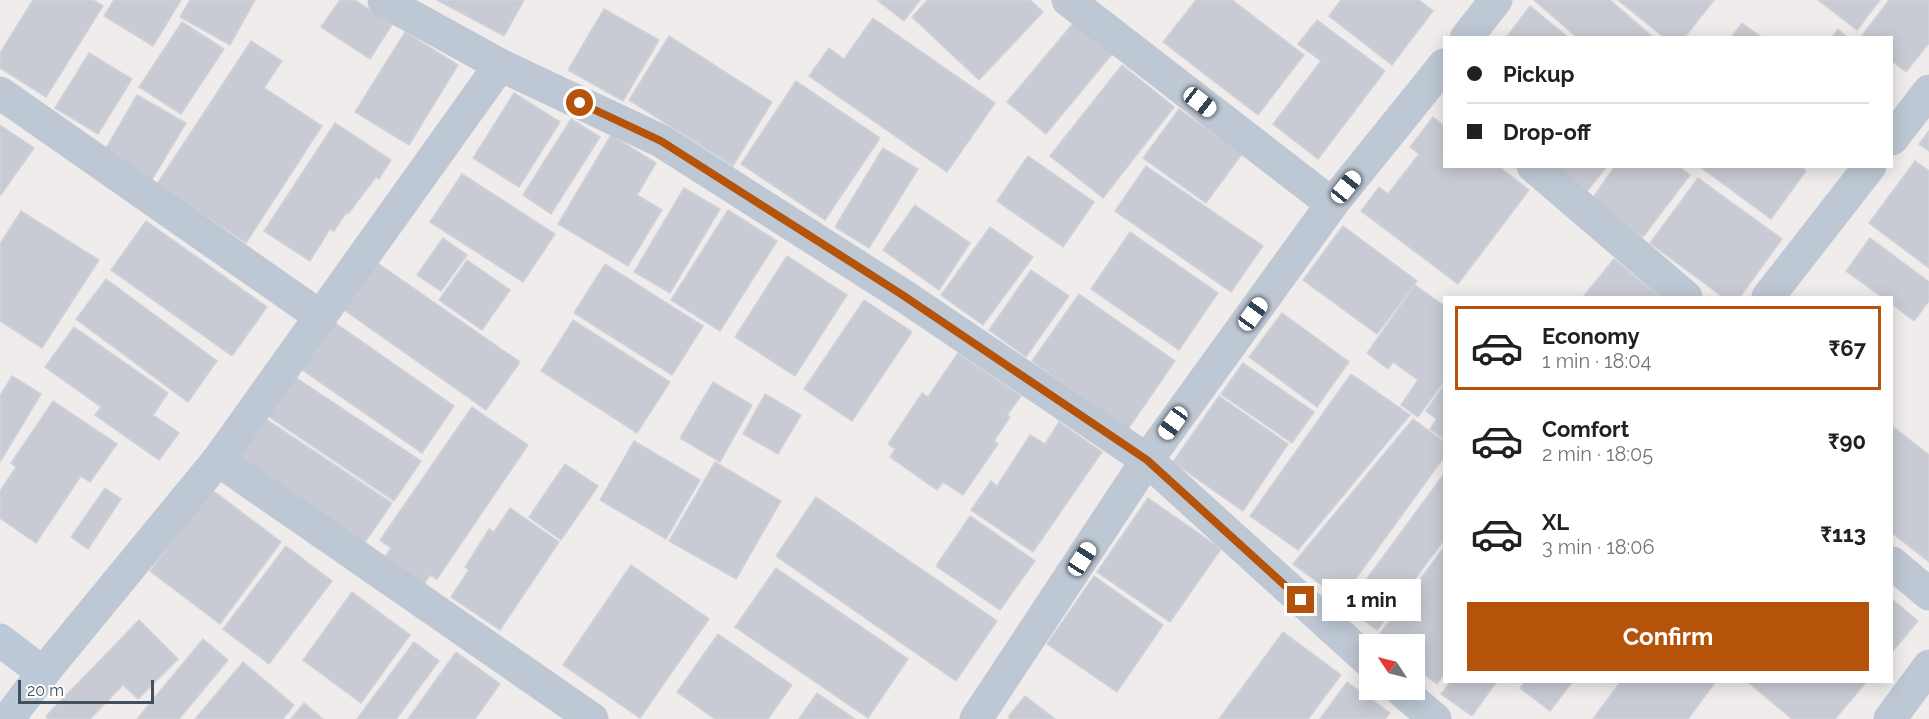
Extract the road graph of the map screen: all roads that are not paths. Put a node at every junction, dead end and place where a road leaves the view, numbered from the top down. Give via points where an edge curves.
1 (384, 0) edge
2 (1068, 0) edge
3 (500, 65) junction
4 (1440, 79) edge
5 (1929, 90) edge
6 (0, 93) edge
7 (1893, 138) edge
8 (1535, 168) edge
9 (1868, 168) edge
10 (1332, 204) junction
11 (1685, 296) edge
12 (1769, 296) edge
13 (321, 317) junction
14 (218, 460) junction
15 (1147, 460) junction
16 (1893, 564) edge
17 (1929, 594) edge
18 (0, 640) edge
19 (1359, 652) edge
20 (1929, 666) edge
21 (44, 674) junction
22 (1413, 700) edge
23 (9, 719) edge
24 (592, 719) edge
25 (976, 719) edge
26 (1435, 719) edge
27 (1890, 719) edge

1 - 3 street
2 - 10 street
3 - 13 street
3 - 15 street via 661,141 901,294
4 - 10 street
5 - 7 street
6 - 13 street
8 - 11 street
9 - 12 street
10 - 15 street
13 - 14 street
14 - 21 street
14 - 24 street
15 - 19 street
15 - 25 street
16 - 17 street
18 - 21 street
20 - 27 street
21 - 23 street
22 - 26 street

